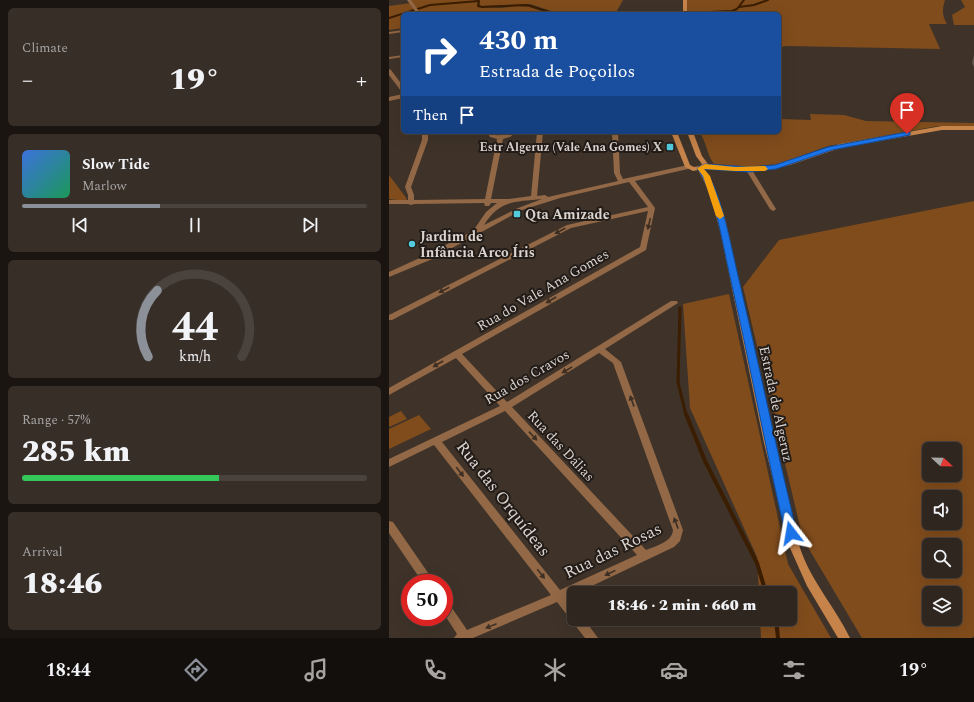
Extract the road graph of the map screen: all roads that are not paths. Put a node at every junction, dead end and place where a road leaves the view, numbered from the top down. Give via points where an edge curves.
1 (409, 0) edge
2 (685, 0) edge
3 (417, 12) edge
4 (686, 12) edge
5 (401, 31) edge
6 (389, 33) edge
7 (401, 51) edge
8 (389, 54) edge
9 (401, 56) edge
10 (389, 58) edge
11 (389, 71) edge
12 (401, 87) edge
13 (401, 96) edge
14 (389, 99) edge
15 (974, 128) edge
16 (425, 134) edge
17 (491, 134) edge
18 (510, 134) edge
19 (540, 134) edge
20 (615, 134) edge
21 (675, 134) edge
22 (691, 134) edge
23 (500, 137) junction
24 (702, 165) junction
25 (687, 166) junction
26 (749, 170) junction
27 (630, 179) junction
28 (621, 181) junction
29 (558, 196) junction
30 (534, 198) junction
31 (488, 200) junction
32 (514, 201) junction
33 (389, 202) edge
34 (411, 203) junction
35 (652, 208) junction
36 (520, 209) junction
37 (773, 209) dead end
38 (489, 214) junction
39 (506, 216) junction
40 (474, 233) junction
41 (389, 275) edge
42 (674, 304) dead end
43 (389, 318) edge
44 (600, 350) junction
45 (457, 354) junction
46 (390, 390) edge
47 (507, 407) junction
48 (436, 441) junction
49 (389, 463) edge
50 (390, 529) edge
51 (645, 556) junction
52 (422, 574) edge
53 (559, 596) junction
54 (567, 607) edge
55 (453, 621) edge
56 (583, 626) edge
57 (462, 637) edge
58 (592, 638) edge
59 (844, 638) edge

1 - 3 street
2 - 4 main road
5 - 6 street
7 - 8 street
9 - 10 street
11 - 12 street
13 - 14 street
15 - 26 main road via 951,127 921,131 835,147 776,167
16 - 34 street via 407,187
17 - 23 street
18 - 23 street
19 - 30 street
20 - 28 street via 617,173
21 - 25 main road
22 - 24 main road, Estrada de Algeruz
23 - 31 street
24 - 25 main road
24 - 26 main road
24 - 59 main road, Estrada de Algeruz via 720,218 795,547 808,578
25 - 27 street via 677,171
26 - 37 street
27 - 28 street
27 - 35 street
28 - 29 street
29 - 30 street
29 - 36 street
30 - 32 street
31 - 32 street
31 - 34 street
31 - 38 street
32 - 36 street via 523,204
32 - 38 street via 499,205
33 - 34 street
35 -> 43 street via 569,226
35 -> 45 street, Rua do Vale Ana Gomes via 643,248
36 - 39 street
38 - 39 street via 497,218
38 - 40 street
39 - 40 street
40 - 41 street
42 - 44 street, Rua dos Cravos
44 -> 47 street, Rua dos Cravos
51 -> 44 street, Rua das Rosas via 675,540 678,530 617,362
45 -> 46 street, Rua do Vale Ana Gomes
45 - 47 street, Rua das Dálias
47 - 48 street, Rua dos Cravos
47 -> 51 street, Rua das Dálias
48 - 49 street, Rua dos Cravos
48 -> 53 street, Rua das Orquídeas
50 - 52 street
51 -> 53 street, Rua das Rosas
53 - 54 street, Rua das Orquídeas
53 -> 57 street, Rua das Rosas
55 - 57 street
56 - 58 street

